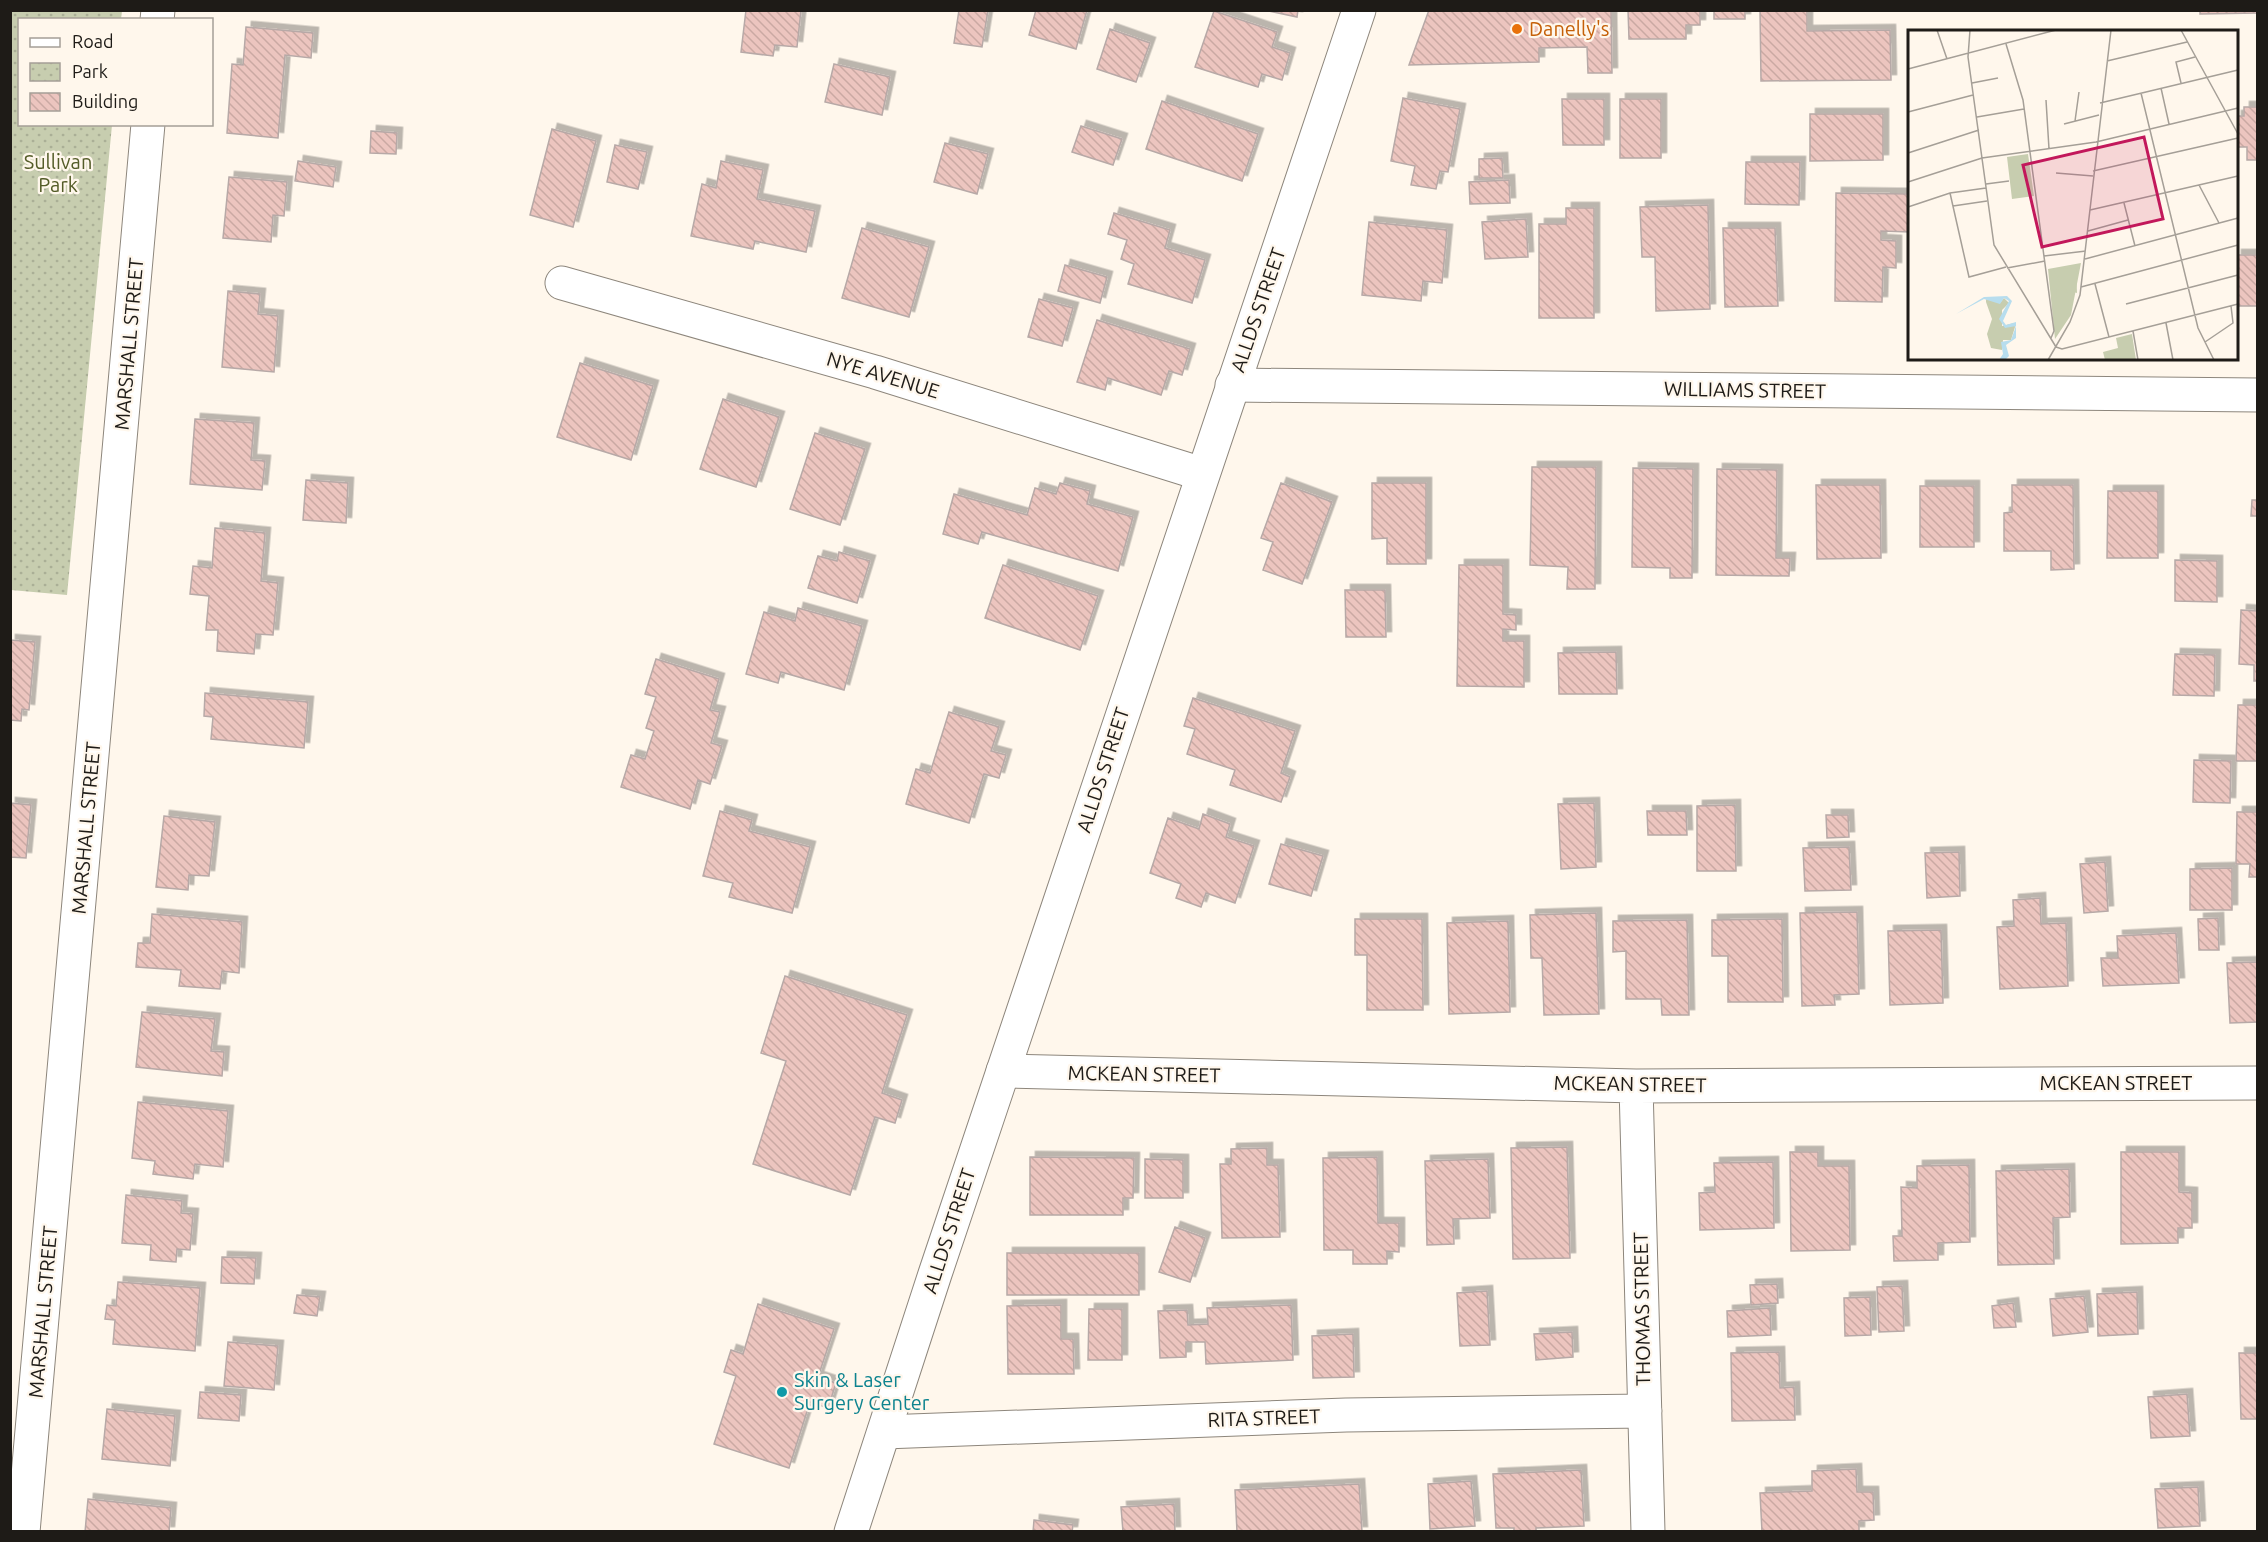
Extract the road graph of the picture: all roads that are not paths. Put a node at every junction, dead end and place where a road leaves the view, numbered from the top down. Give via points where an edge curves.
1 (1359, 10) edge
2 (148, 126) edge
3 (562, 283) dead end
4 (1232, 385) junction
5 (2258, 395) edge
6 (1202, 474) junction
7 (1003, 1071) junction
8 (2258, 1083) edge
9 (1636, 1086) junction
10 (1645, 1411) junction
11 (884, 1432) junction
12 (23, 1532) edge
13 (851, 1532) edge
14 (1648, 1532) edge

1 - 4 street, ALLDS STREET
2 - 12 street, MARSHALL STREET
3 - 6 street, NYE AVENUE via 875,372
4 - 5 street, WILLIAMS STREET
4 - 6 street, ALLDS STREET
6 - 7 street, ALLDS STREET
7 - 9 street, MCKEAN STREET
7 - 11 street, ALLDS STREET
8 - 9 street, MCKEAN STREET
9 - 10 street, THOMAS STREET
10 - 11 street, RITA STREET via 1346,1415
10 - 14 street, THOMAS STREET
11 - 13 street, ALLDS STREET

